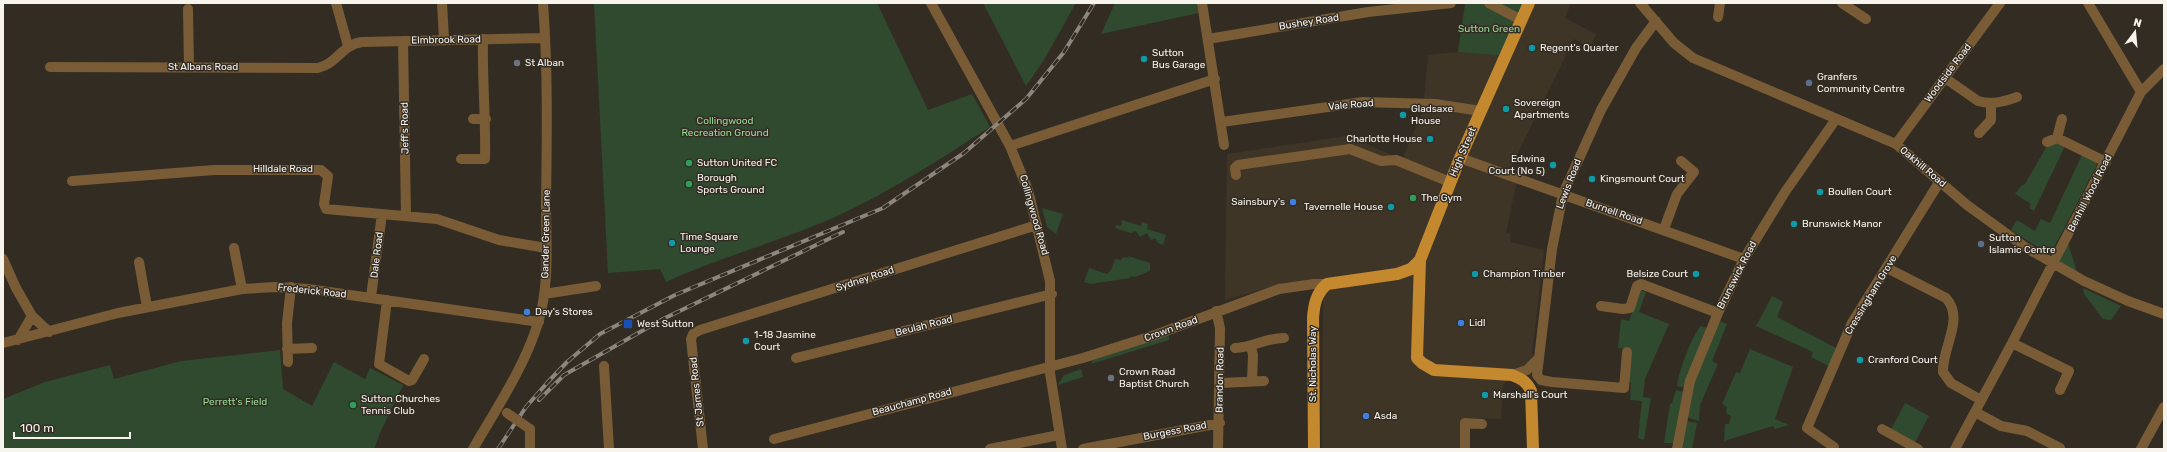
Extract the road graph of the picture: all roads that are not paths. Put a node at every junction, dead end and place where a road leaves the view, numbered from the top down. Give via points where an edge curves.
1 (336, 3) edge
2 (442, 3) edge
3 (543, 3) edge
4 (931, 3) edge
5 (1202, 3) edge
6 (1451, 3) edge
7 (1489, 3) edge
8 (1529, 3) edge
9 (1640, 3) edge
10 (1720, 3) edge
11 (1842, 3) edge
12 (2000, 3) edge
13 (2088, 3) edge
14 (1385, 7) edge
15 (188, 9) dead end
16 (1718, 17) dead end
17 (1866, 19) dead end
18 (1521, 20) junction
19 (1656, 21) junction
20 (545, 38) junction
21 (444, 39) junction
22 (483, 39) junction
23 (1208, 39) junction
24 (403, 41) junction
25 (348, 46) junction
26 (50, 67) dead end
27 (189, 67) junction
28 (2164, 69) edge
29 (1944, 78) junction
30 (1215, 79) junction
31 (2141, 92) junction
32 (1991, 103) junction
33 (2015, 107) dead end
34 (1481, 111) junction
35 (473, 119) dead end
36 (486, 119) junction
37 (1836, 119) junction
38 (2062, 119) dead end
39 (1222, 122) junction
40 (1980, 133) dead end
41 (2057, 138) junction
42 (2048, 142) dead end
43 (1896, 144) junction
44 (1224, 145) dead end
45 (1010, 146) junction
46 (1460, 158) junction
47 (461, 159) dead end
48 (1680, 161) dead end
49 (2106, 162) junction
50 (1236, 175) dead end
51 (72, 181) dead end
52 (1940, 181) junction
53 (1450, 182) junction
54 (1563, 194) junction
55 (382, 214) junction
56 (406, 216) junction
57 (1037, 225) junction
58 (1664, 229) junction
59 (234, 248) dead end
60 (546, 248) junction
61 (3, 259) edge
62 (1744, 259) junction
63 (1420, 260) junction
64 (139, 262) dead end
65 (2053, 264) junction
66 (1887, 268) junction
67 (1398, 274) junction
68 (1327, 284) junction
69 (596, 286) dead end
70 (291, 287) junction
71 (1290, 287) junction
72 (242, 289) junction
73 (544, 294) junction
74 (1052, 294) junction
75 (1418, 295) junction
76 (371, 297) junction
77 (387, 300) junction
78 (1314, 305) junction
79 (1601, 306) dead end
80 (147, 308) junction
81 (1216, 311) junction
82 (1718, 313) junction
83 (2164, 314) edge
84 (32, 316) junction
85 (539, 322) junction
86 (49, 332) junction
87 (693, 334) joint
88 (1284, 338) dead end
89 (18, 340) junction
90 (2012, 343) junction
91 (3, 344) edge
92 (1251, 346) junction
93 (312, 348) dead end
94 (1235, 348) dead end
95 (287, 349) junction
96 (1626, 352) dead end
97 (796, 358) dead end
98 (424, 359) dead end
99 (1538, 359) junction
100 (288, 362) dead end
101 (1051, 365) junction
102 (604, 366) dead end
103 (1512, 375) junction
104 (1252, 381) junction
105 (1264, 381) dead end
106 (1221, 382) junction
107 (2060, 390) dead end
108 (1981, 400) junction
109 (497, 407) junction
110 (2164, 407) edge
111 (1975, 412) junction
112 (1220, 422) junction
113 (1482, 424) dead end
114 (1882, 429) dead end
115 (1059, 435) junction
116 (774, 439) dead end
117 (1678, 447) edge
118 (1834, 447) dead end
119 (2060, 448) edge
120 (473, 449) edge
121 (530, 449) edge
122 (609, 449) edge
123 (703, 449) edge
124 (990, 449) edge
125 (1062, 449) edge
126 (1083, 449) edge
127 (1218, 449) edge
128 (1314, 449) edge
129 (1465, 449) edge
130 (1533, 449) edge
131 (1918, 449) edge
132 (1955, 449) edge
133 (2141, 449) edge

1 - 25 street
2 - 21 street
3 - 20 street, Gander Green Lane
4 - 45 street, Collingwood Road
5 - 23 street
6 - 14 street, Bushey Road
7 - 18 street
8 - 18 main road, High Street
9 - 19 street, Oakhill Road
10 - 16 street
11 - 17 street
12 - 29 street, Woodside Road
13 - 31 street
14 - 23 street, Bushey Road
15 - 27 street
18 - 34 main road, High Street
19 - 37 street, Oakhill Road via 1674,43 1692,58
19 - 54 street, Lewis Road via 1636,48 1601,110
20 - 22 street, Elmbrook Road
20 - 60 street, Gander Green Lane via 548,91
21 - 22 street, Elmbrook Road
21 - 24 street, Elmbrook Road
22 - 36 street via 482,75
23 - 30 street
24 - 25 street, Elmbrook Road via 362,42
24 - 56 street, Jeff's Road
25 - 27 street, St Albans Road via 327,66 318,68
26 - 27 street, St Albans Road
28 - 31 street, Benhill Wood Road
29 - 32 street via 1978,101
29 - 43 street, Woodside Road
30 - 39 street
30 - 45 street
31 - 49 street, Benhill Wood Road
32 - 33 street via 2005,102 2016,93
32 - 40 street via 1991,120
34 - 39 street, Vale Road via 1435,104 1363,102
34 - 46 main road, High Street
35 - 36 street
36 - 47 street via 485,159
37 - 43 street, Oakhill Road
37 - 62 street, Brunswick Road via 1785,192
38 - 41 street
39 - 44 street
41 - 42 street
41 - 49 street
43 - 52 street, Oakhill Road
45 - 57 street, Collingwood Road via 1028,190
46 - 53 main road, High Street
46 - 54 street, Burnell Road
48 - 58 street via 1694,172 1677,194
49 - 65 street, Benhill Wood Road
50 - 53 street via 1235,168 1238,165 1350,149 1381,162 1396,160
51 - 55 street, Hilldale Road via 214,170 321,170 328,176 324,204 326,209
52 - 65 street, Oakhill Road via 1996,227
52 - 66 street, Cressingham Grove
53 - 63 main road, High Street
54 - 58 street, Burnell Road
54 - 99 street, Lewis Road via 1552,249
55 - 56 street, Hilldale Road
55 - 76 street, Dale Road
56 - 60 street, Hilldale Road via 449,221 499,240
57 - 74 street, Collingwood Road via 1047,260
57 - 87 street, Sydney Road
58 - 62 street, Burnell Road
59 - 72 street
60 - 73 street, Gander Green Lane
61 - 84 street
62 - 82 street, Brunswick Road
63 - 67 main road, Crown Road via 1411,269
63 - 75 main road, High Street
64 - 80 street
65 - 83 street, Oakhill Road via 2108,292
65 - 90 street, Benhill Wood Road
66 - 108 street via 1946,298 1951,304 1954,316 1943,372 1951,383
66 - 118 street, Cressingham Grove via 1852,323 1807,428
67 - 68 main road, Crown Road
67 - 75 main road via 1412,279 1417,284
68 - 71 street, Crown Road
68 - 78 main road, St. Nicholas Way via 1321,288
69 - 73 street
70 - 72 street, Frederick Road
70 - 76 street, Frederick Road
70 - 95 street
71 - 78 street, Crown Road via 1306,289 1312,295
71 - 81 street, Crown Road via 1264,293
72 - 80 street, Frederick Road
73 - 85 street, Gander Green Lane
74 - 97 street, Beulah Road
74 - 101 street, Collingwood Road
75 - 103 main road, High Street via 1417,358 1422,363 1434,370
76 - 77 street, Frederick Road
77 - 85 street, Frederick Road
77 - 98 street via 379,364 409,381
78 - 128 main road, St. Nicholas Way
79 - 82 street via 1630,308 1637,286 1641,284
80 - 86 street, Frederick Road
81 - 101 street, Crown Road via 1121,346
81 - 106 street, Brandon Road via 1220,328
82 - 117 street, Brunswick Road via 1687,390
84 - 86 street
84 - 89 street
85 - 109 street, Gander Green Lane via 522,363
86 - 89 street, Frederick Road
87 - 123 street, St James Road via 691,339
88 - 92 street via 1270,338
89 - 91 street, Frederick Road
90 - 107 street via 2069,371
90 - 108 street, Benhill Wood Road
92 - 94 street
92 - 104 street
93 - 95 street
95 - 100 street
96 - 99 street, Lewis Road via 1624,388 1541,380 1537,375
99 - 103 street via 1527,370
101 - 115 street, Collingwood Road
101 - 116 street, Beauchamp Road
102 - 122 street
103 - 130 main road via 1528,384 1531,391
104 - 105 street
104 - 106 street
106 - 112 street, Brandon Road
108 - 111 street, Benhill Wood Road
109 - 120 street, Gander Green Lane
109 - 121 street, bridge via 530,430
110 - 133 street
111 - 119 street via 2002,426 2027,431
111 - 132 street, Benhill Wood Road
112 - 126 street, Burgess Road
112 - 127 street, Brandon Road
113 - 129 street via 1465,424
114 - 131 street
115 - 124 street
115 - 125 street, Collingwood Road

